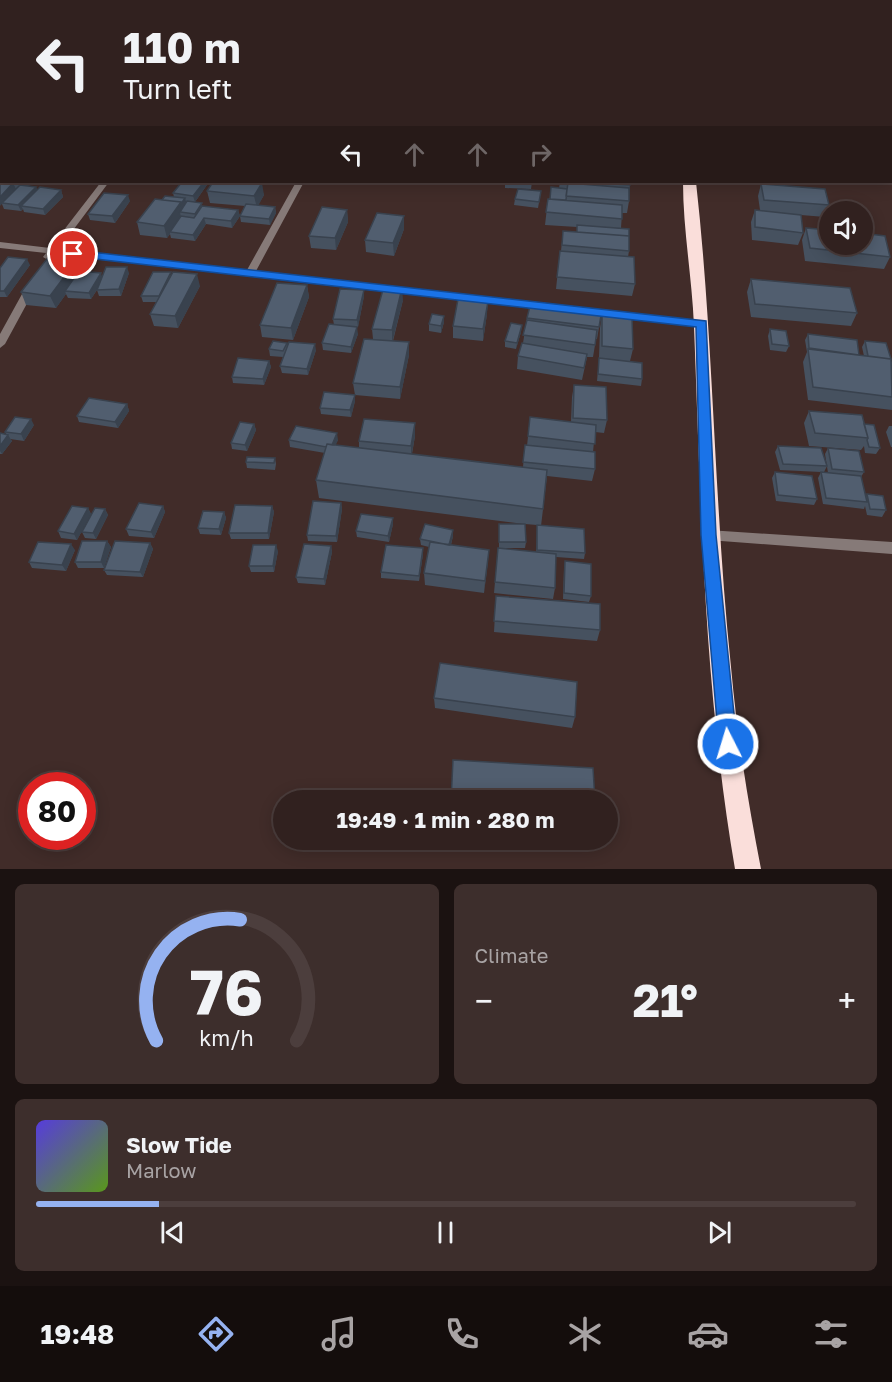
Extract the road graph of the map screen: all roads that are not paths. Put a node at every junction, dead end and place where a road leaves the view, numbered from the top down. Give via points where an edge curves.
1 (104, 183) edge
2 (299, 183) edge
3 (690, 183) edge
4 (0, 245) edge
5 (51, 251) junction
6 (250, 273) junction
7 (559, 308) edge
8 (571, 309) edge
9 (702, 324) junction
10 (0, 344) edge
11 (708, 535) junction
12 (892, 548) edge
13 (748, 869) edge

1 - 5 street
2 - 6 street
3 - 9 highway
4 - 5 street
5 - 6 street
5 - 10 street
6 - 7 street
8 - 9 street
9 - 11 highway
11 - 12 street
11 - 13 highway via 732,791

